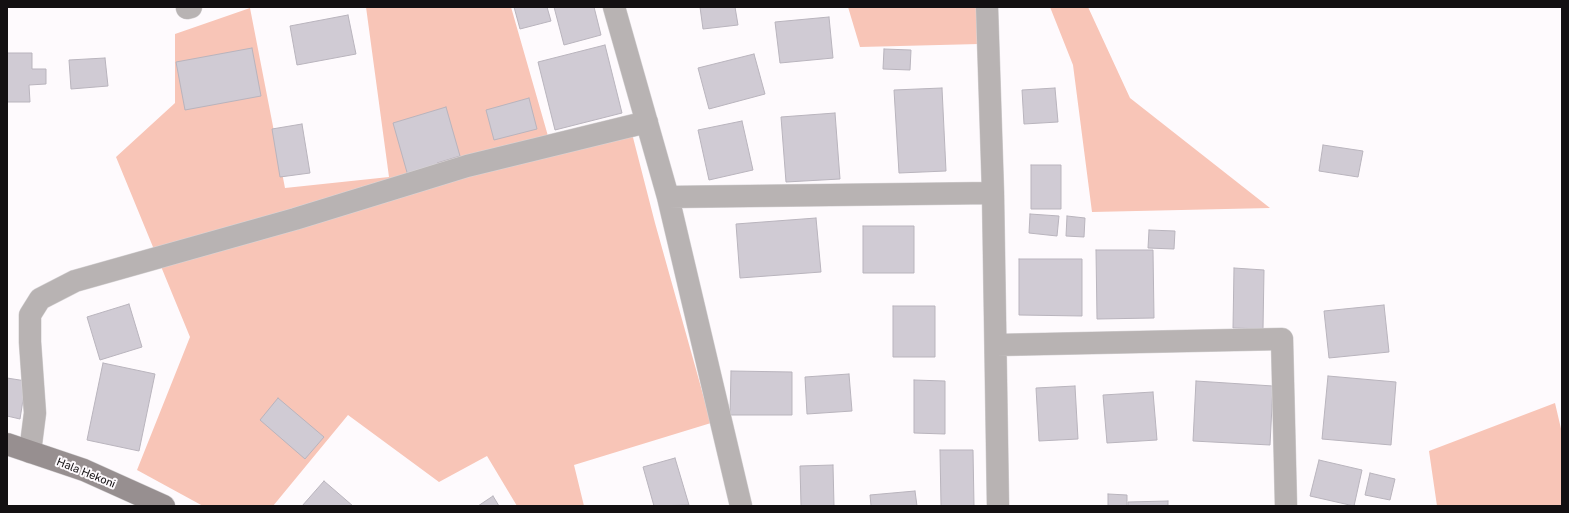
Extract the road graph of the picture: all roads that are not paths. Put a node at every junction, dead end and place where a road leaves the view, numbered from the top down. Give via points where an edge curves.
1 (614, 7) edge
2 (987, 7) edge
3 (647, 122) junction
4 (993, 193) junction
5 (668, 196) junction
6 (997, 345) junction
7 (7, 444) edge
8 (30, 452) junction
9 (164, 506) edge
10 (741, 506) edge
11 (998, 506) edge
12 (1286, 506) edge

1 - 3 street
2 - 4 street
3 - 5 street
3 - 8 street via 467,166 295,219 75,281 40,299 30,315 35,413
4 - 5 street
4 - 6 street
5 - 10 street
6 - 11 street
6 - 12 street via 1282,339
7 - 8 street, Hala Hekoni
8 - 9 street, Hala Hekoni via 84,470

